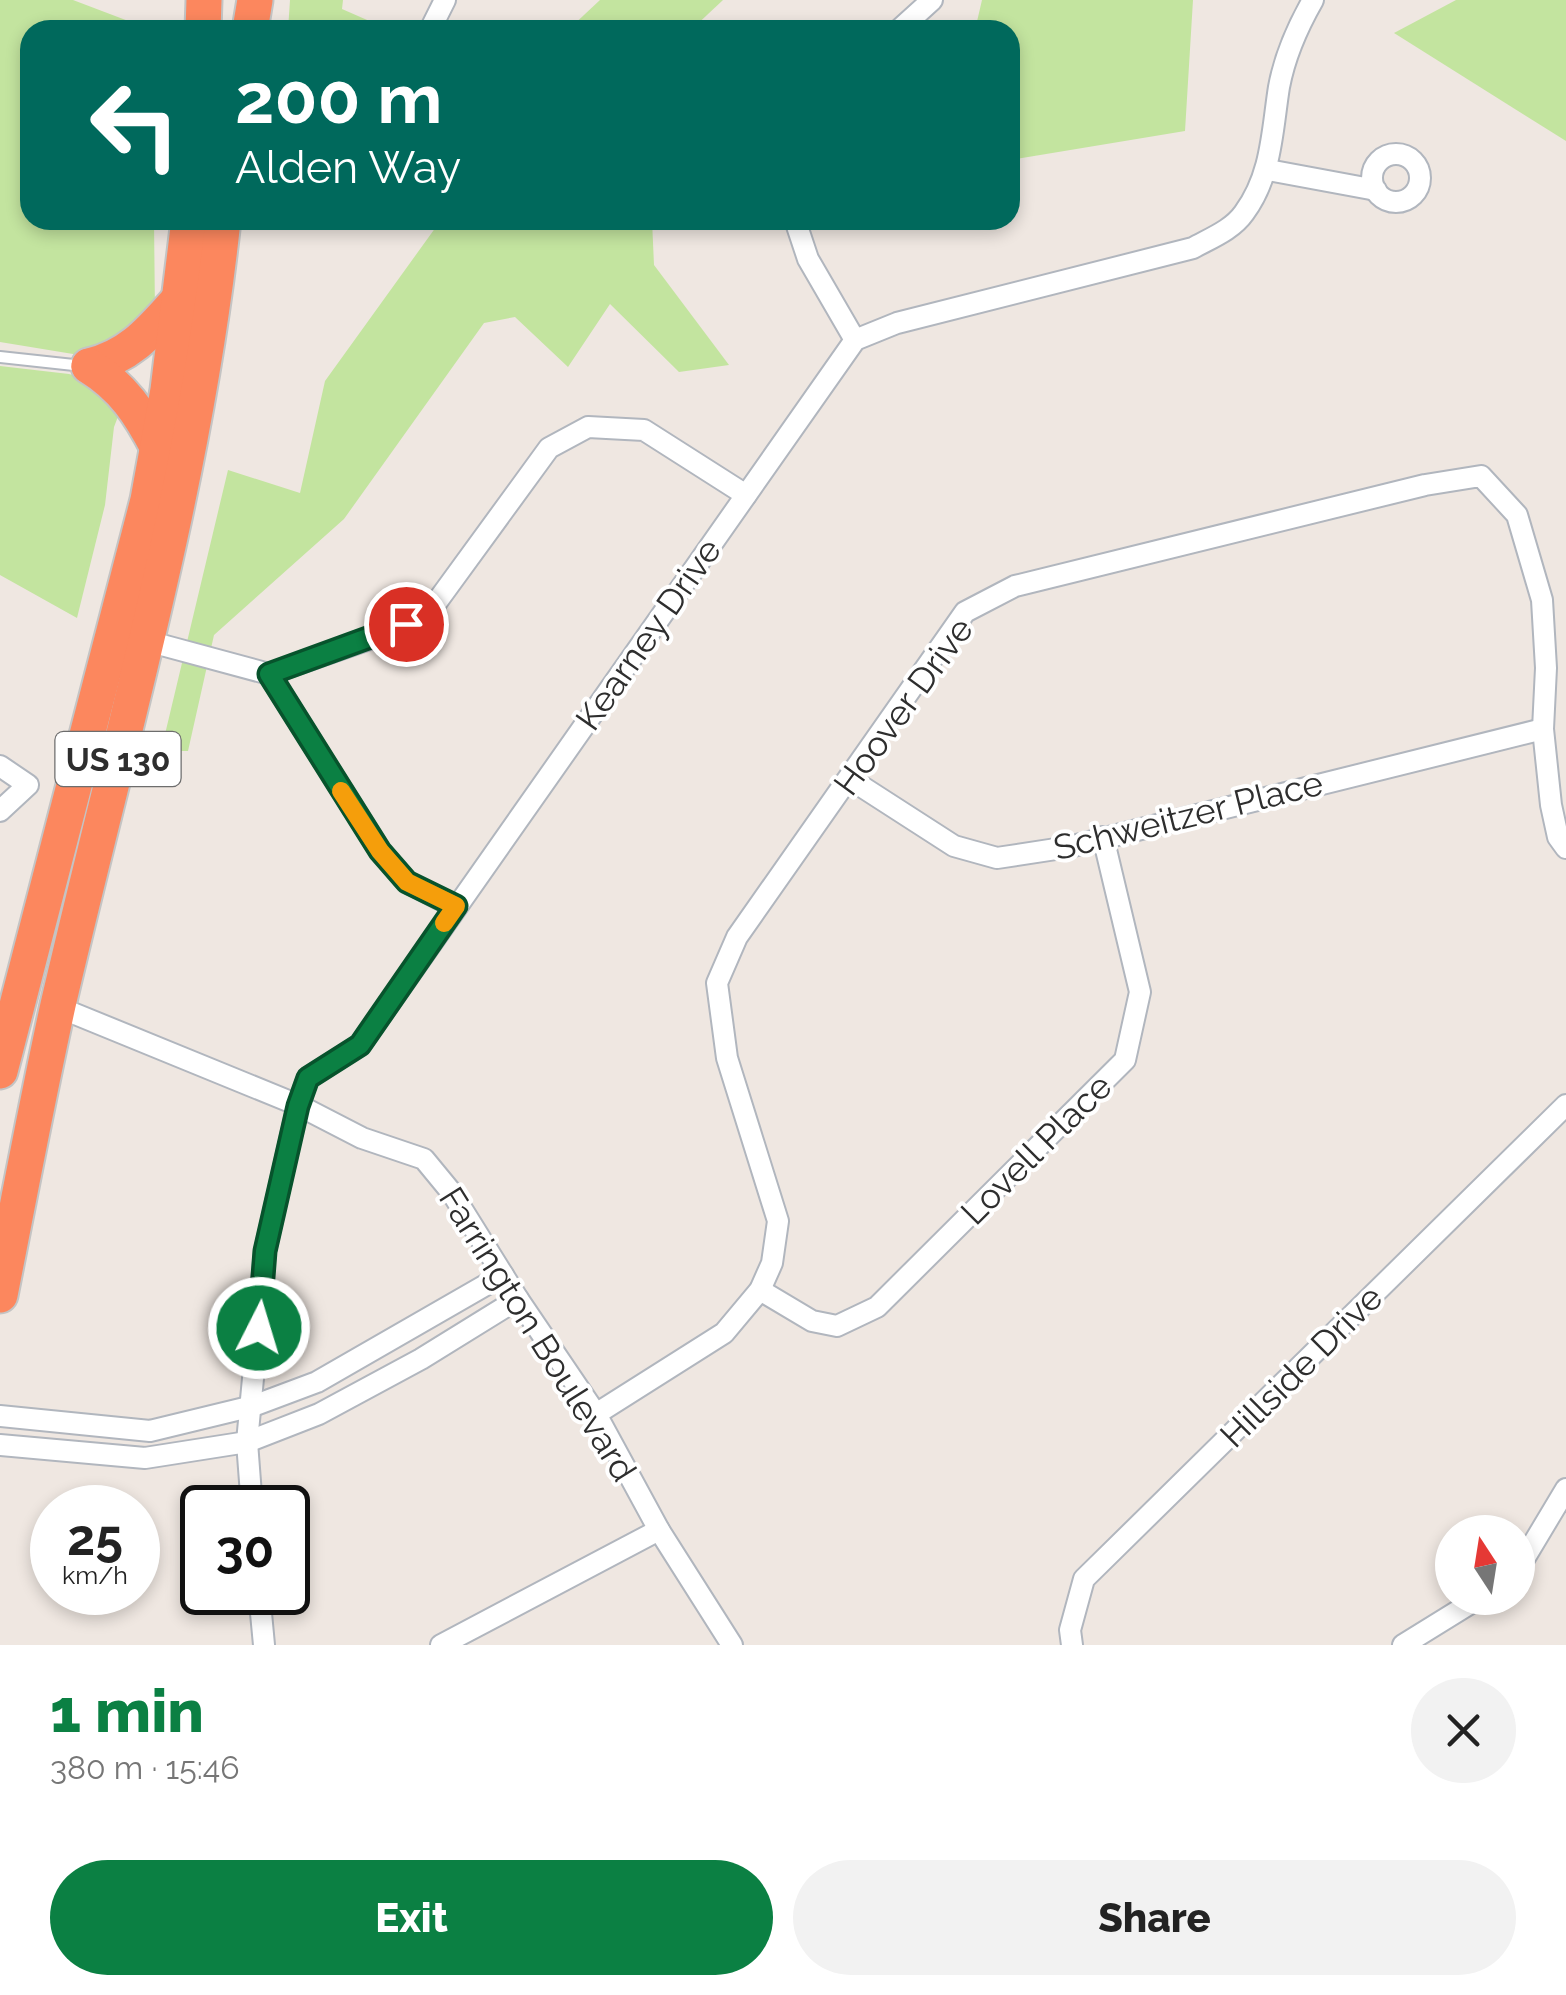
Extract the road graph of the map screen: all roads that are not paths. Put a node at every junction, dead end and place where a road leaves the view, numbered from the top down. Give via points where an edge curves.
1 (932, 0) edge
2 (1313, 0) edge
3 (910, 20) edge
4 (1268, 170) junction
5 (1376, 190) dead end
6 (180, 230) edge
7 (188, 230) edge
8 (222, 230) edge
9 (798, 230) edge
10 (183, 284) junction
11 (855, 340) junction
12 (0, 357) edge
13 (89, 366) junction
14 (158, 448) junction
15 (746, 495) junction
16 (147, 641) junction
17 (269, 674) junction
18 (1543, 729) junction
19 (0, 766) edge
20 (850, 778) junction
21 (0, 811) edge
22 (1102, 837) junction
23 (1566, 848) edge
24 (456, 906) junction
25 (58, 1008) junction
26 (0, 1071) edge
27 (1566, 1105) edge
28 (298, 1106) junction
29 (503, 1275) junction
30 (760, 1290) junction
31 (0, 1295) edge
32 (518, 1299) junction
33 (252, 1406) junction
34 (596, 1414) junction
35 (0, 1416) edge
36 (247, 1442) junction
37 (0, 1445) edge
38 (250, 1485) edge
39 (1566, 1489) edge
40 (659, 1530) junction
41 (1535, 1541) edge
42 (262, 1615) edge
43 (1452, 1615) edge
44 (264, 1645) edge
45 (441, 1645) edge
46 (732, 1645) edge
47 (1072, 1645) edge
48 (1403, 1645) edge

1 - 3 street
2 - 4 street via 1292,37
4 - 5 street
4 - 11 street via 1244,214 1193,248 897,322
6 - 10 highway, US 130
7 - 10 highway
8 - 16 highway, US 130 via 206,350
9 - 11 street
10 - 13 highway via 138,345
10 - 14 highway, US 130
11 - 15 street, Kearney Drive
12 - 13 lane
13 - 14 highway via 131,400
14 - 26 highway, US 130
15 - 17 street via 644,430 588,427 550,448 428,614
15 - 24 street, Kearney Drive
16 - 17 street
16 - 25 highway, US 130
17 - 24 street via 380,851 407,882
18 - 20 street, Hoover Drive via 1542,600 1517,515 1481,476 1015,586 965,612
18 - 22 street, Schweitzer Place
18 - 23 street, Hoover Drive via 1550,806
19 - 21 street via 28,784
20 - 22 street, Schweitzer Place via 954,846 997,858
20 - 30 street, Hoover Drive via 737,938 717,983 727,1058 778,1221
22 - 30 street, Lovell Place via 1140,992 1125,1060 877,1307 837,1326 812,1320
24 - 28 street, Kearney Drive via 360,1045 308,1078
25 - 28 street, Farrington Boulevard
25 - 31 highway, US 130
27 - 47 street, Hillside Drive via 1084,1579
28 - 29 street, Farrington Boulevard via 424,1159
28 - 33 street, Kearney Drive via 265,1251
29 - 32 street, Farrington Boulevard
29 - 33 street via 317,1382
30 - 34 street, Hoover Drive via 724,1334
32 - 34 street, Farrington Boulevard
32 - 36 street via 319,1414
33 - 35 street via 150,1432
33 - 36 street, Kearney Drive
34 - 40 street, Farrington Boulevard
36 - 37 street via 145,1458
36 - 38 street, Kearney Drive
39 - 41 street
40 - 45 street
40 - 46 street, Farrington Boulevard
42 - 44 street
43 - 48 street

